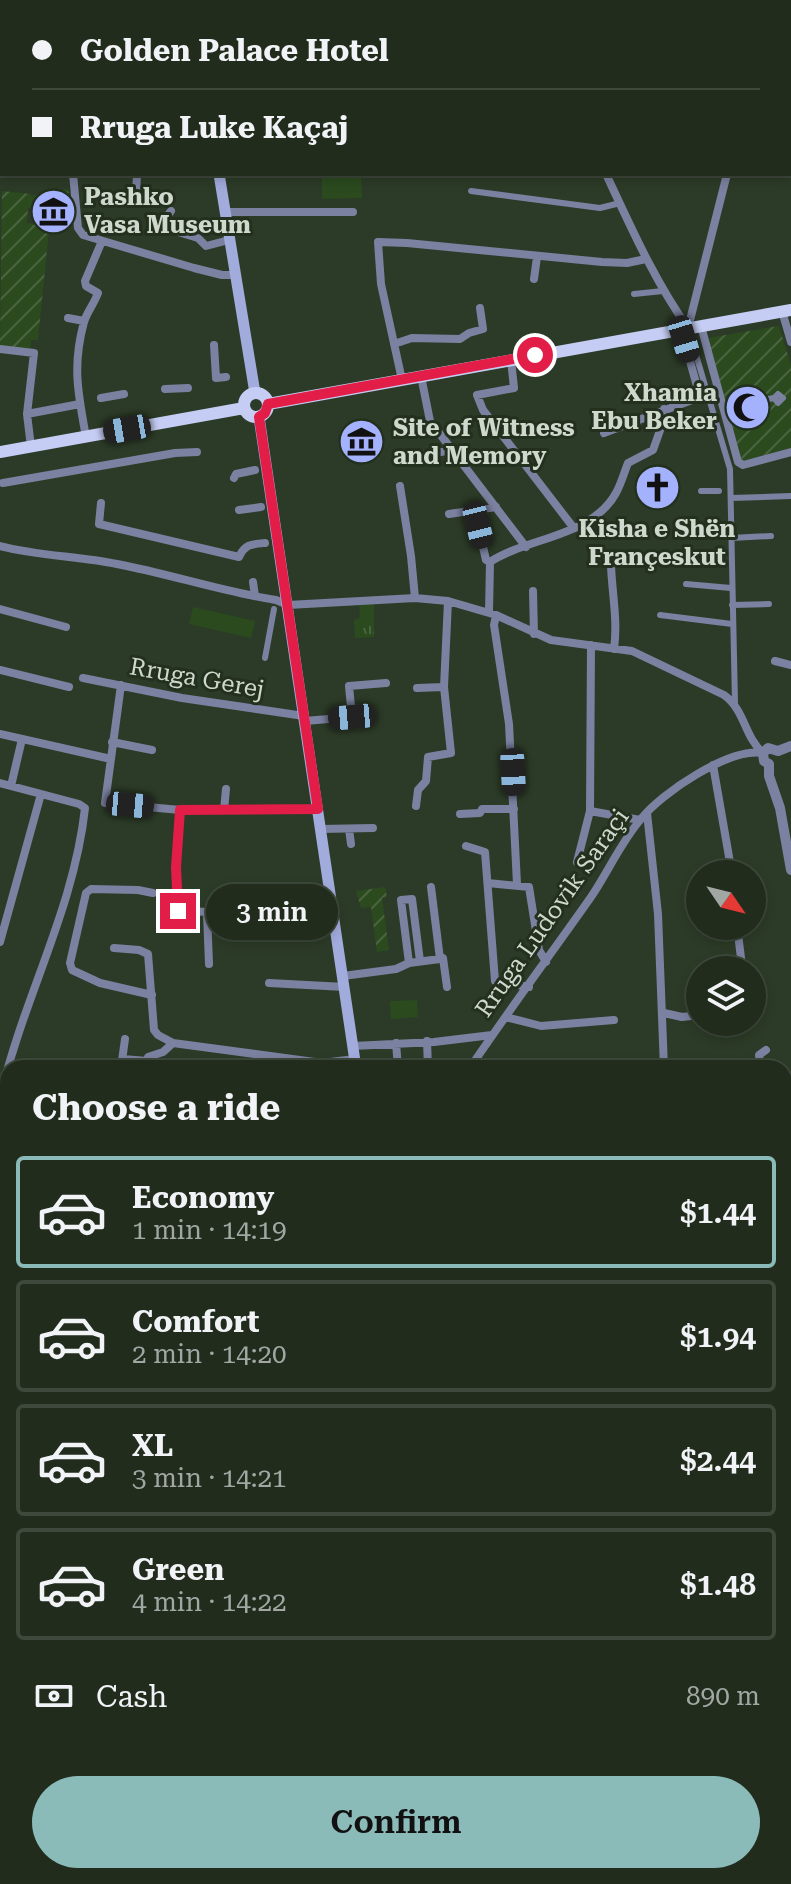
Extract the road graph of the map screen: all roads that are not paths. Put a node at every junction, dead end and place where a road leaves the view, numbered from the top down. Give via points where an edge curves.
1 (73, 176) edge
2 (137, 176) edge
3 (219, 176) edge
4 (607, 176) edge
5 (726, 176) edge
6 (471, 191) dead end
7 (136, 196) dead end
8 (620, 203) junction
9 (171, 211) dead end
10 (225, 212) junction
11 (353, 212) dead end
12 (229, 240) junction
13 (102, 241) junction
14 (537, 257) junction
15 (646, 259) junction
16 (235, 275) junction
17 (534, 279) dead end
18 (663, 291) junction
19 (634, 294) dead end
20 (480, 308) dead end
21 (786, 310) edge
22 (68, 318) dead end
23 (84, 321) junction
24 (690, 328) junction
25 (791, 342) edge
26 (394, 344) junction
27 (214, 345) dead end
28 (0, 349) edge
29 (511, 360) junction
30 (421, 376) junction
31 (226, 377) dead end
32 (402, 380) junction
33 (188, 388) dead end
34 (165, 389) dead end
35 (255, 393) junction
36 (124, 394) dead end
37 (701, 396) junction
38 (101, 398) dead end
39 (787, 398) edge
40 (763, 400) dead end
41 (80, 404) junction
42 (268, 404) junction
43 (244, 408) junction
44 (664, 409) junction
45 (27, 414) junction
46 (259, 417) junction
47 (604, 433) dead end
48 (86, 437) junction
49 (31, 447) junction
50 (453, 450) junction
51 (0, 452) edge
52 (197, 452) dead end
53 (791, 452) edge
54 (416, 456) dead end
55 (255, 470) dead end
56 (234, 478) dead end
57 (3, 483) dead end
58 (400, 486) dead end
59 (701, 491) dead end
60 (727, 493) junction
61 (791, 496) edge
62 (101, 503) dead end
63 (261, 507) dead end
64 (496, 507) junction
65 (239, 510) dead end
66 (449, 514) dead end
67 (478, 525) dead end
68 (573, 527) junction
69 (771, 536) dead end
70 (731, 538) junction
71 (265, 543) dead end
72 (0, 546) edge
73 (526, 547) junction
74 (490, 562) junction
75 (611, 565) dead end
76 (253, 582) dead end
77 (686, 584) dead end
78 (731, 588) junction
79 (533, 591) dead end
80 (255, 596) junction
81 (415, 598) junction
82 (448, 601) junction
83 (769, 604) dead end
84 (288, 605) junction
85 (732, 605) junction
86 (0, 609) edge
87 (274, 609) dead end
88 (492, 614) junction
89 (660, 615) dead end
90 (732, 624) junction
91 (66, 627) dead end
92 (534, 634) junction
93 (591, 645) junction
94 (614, 649) junction
95 (265, 658) dead end
96 (775, 661) dead end
97 (791, 665) edge
98 (0, 670) edge
99 (83, 678) dead end
100 (386, 683) dead end
101 (121, 685) junction
102 (69, 687) dead end
103 (444, 687) junction
104 (417, 688) dead end
105 (735, 703) junction
106 (305, 718) junction
107 (0, 734) edge
108 (22, 739) junction
109 (112, 742) junction
110 (791, 746) edge
111 (152, 750) dead end
112 (778, 751) junction
113 (763, 753) junction
114 (111, 759) junction
115 (769, 764) junction
116 (713, 765) junction
117 (0, 783) edge
118 (11, 786) junction
119 (226, 789) dead end
120 (41, 794) junction
121 (416, 806) dead end
122 (785, 808) edge
123 (318, 809) junction
124 (514, 809) junction
125 (180, 810) junction
126 (224, 810) junction
127 (590, 811) junction
128 (647, 813) junction
129 (460, 814) dead end
130 (640, 820) junction
131 (373, 828) dead end
132 (321, 829) junction
133 (349, 829) junction
134 (351, 844) dead end
135 (466, 846) dead end
136 (730, 860) edge
137 (577, 862) dead end
138 (791, 870) edge
139 (488, 883) junction
140 (517, 884) junction
141 (431, 887) dead end
142 (153, 893) dead end
143 (207, 913) junction
144 (236, 934) dead end
145 (0, 942) edge
146 (114, 948) dead end
147 (440, 959) junction
148 (420, 961) junction
149 (546, 962) junction
150 (409, 963) junction
151 (209, 964) dead end
152 (344, 982) junction
153 (269, 983) dead end
154 (447, 987) dead end
155 (529, 987) junction
156 (152, 995) junction
157 (664, 1013) junction
158 (506, 1017) junction
159 (686, 1017) edge
160 (614, 1020) dead end
161 (492, 1035) junction
162 (125, 1039) dead end
163 (427, 1041) junction
164 (173, 1043) junction
165 (396, 1043) junction
166 (353, 1046) junction
167 (766, 1050) dead end
168 (11, 1060) edge
169 (122, 1060) edge
170 (147, 1060) edge
171 (300, 1060) edge
172 (355, 1060) edge
173 (397, 1060) edge
174 (428, 1060) edge
175 (478, 1060) edge
176 (664, 1060) edge
177 (760, 1060) edge

1 - 13 street via 79,232
2 - 7 street
3 - 10 main road
4 - 8 street
5 - 24 street
6 - 8 street via 600,208
8 - 15 street
9 - 12 street via 165,228 198,238 206,246
10 - 11 street
10 - 12 main road
12 - 16 main road
13 - 16 street
13 - 23 street via 85,281 98,293
14 - 15 street via 627,263
14 - 17 street
14 - 26 street via 378,242
15 - 18 street
16 - 35 main road
18 - 19 street
18 - 24 street
20 - 26 street via 483,329 460,339 412,338
21 - 24 main road
21 - 25 street
22 - 23 street
23 - 41 street via 75,372
24 - 29 main road
24 - 37 street
24 - 53 street via 738,462
26 - 32 street
27 - 31 street via 216,378
28 - 45 street via 34,353
29 - 30 main road
29 - 68 street via 514,388 477,395
30 - 32 main road
30 - 50 street via 430,421
32 - 42 main road
33 - 34 street
35 - 42 main road
35 - 43 main road via 247,397
36 - 38 street
37 - 44 street
37 - 60 street via 730,469
39 - 40 street via 778,403 774,398
41 - 45 street
41 - 48 street
42 - 46 main road
43 - 46 main road
43 - 48 main road
44 - 47 street
44 - 68 street via 653,450 630,461 611,499
45 - 49 street
46 - 84 main road
48 - 49 main road
49 - 51 main road
50 - 54 street
50 - 64 street
52 - 57 street
55 - 56 street
58 - 81 street
59 - 60 street
60 - 61 street
60 - 70 street
62 - 71 street via 99,524 239,557 250,544
63 - 65 street
64 - 66 street
64 - 73 street
67 - 74 street
68 - 73 street
69 - 70 street
70 - 78 street
72 - 80 street via 112,563
73 - 74 street
74 - 88 street
75 - 94 street via 617,619
76 - 80 street
77 - 78 street
78 - 85 street
79 - 92 street
80 - 84 street
81 - 82 street
81 - 84 street
82 - 88 street
82 - 103 street
83 - 85 street
84 - 106 main road
85 - 90 street
86 - 91 street
87 - 95 street
88 - 92 street
88 - 124 street via 509,724
89 - 90 street
90 - 105 street
92 - 93 street
93 - 94 street
93 - 127 street
94 - 105 street via 637,653
96 - 97 street
98 - 102 street
99 - 101 street, Rruga Gerej
100 - 106 street, Rruga Gerej via 349,686 352,717
101 - 106 street, Rruga Gerej
101 - 109 street
103 - 104 street
103 - 121 street via 451,753 428,757
105 - 113 street
106 - 123 main road
107 - 108 street
108 - 114 street
108 - 118 street
109 - 111 street
109 - 114 street
110 - 112 street
112 - 113 street via 768,748
112 - 115 street via 778,761
113 - 115 street
113 - 116 street, Rruga Ludovik Saraçi
114 - 125 street via 105,803
115 - 122 street via 769,776
116 - 128 street, Rruga Ludovik Saraçi
116 - 136 street
117 - 118 street
118 - 120 street
119 - 126 street
120 - 145 street
120 - 168 street via 84,807 74,878
122 - 138 street
123 - 126 street
123 - 132 main road
124 - 129 street
124 - 140 street
125 - 126 street
125 - 143 street via 177,909
127 - 130 street
127 - 137 street
128 - 130 street, Rruga Ludovik Saraçi
128 - 157 street
130 - 149 street, Rruga Ludovik Saraçi
131 - 133 street
132 - 133 street
132 - 152 main road
133 - 134 street
135 - 139 street via 484,850
139 - 140 street
139 - 155 street via 495,981
140 - 149 street via 529,887 539,950
141 - 147 street
142 - 156 street via 86,893 70,963 89,980
143 - 144 street via 235,914
143 - 151 street
146 - 156 street via 148,954
147 - 148 street
147 - 154 street
148 - 150 street
148 - 150 street via 412,899 401,900
149 - 155 street, Rruga Ludovik Saraçi
150 - 152 street
152 - 153 street
152 - 166 main road
155 - 158 street, Rruga Ludovik Saraçi
156 - 164 street via 155,1033
157 - 159 street
157 - 176 street
158 - 160 street via 541,1026
158 - 161 street, Rruga Ludovik Saraçi
161 - 163 street
161 - 175 street, Rruga Ludovik Saraçi
162 - 169 street
163 - 165 street
163 - 174 street
164 - 170 street
164 - 171 street
165 - 166 street
165 - 173 street
166 - 172 main road
167 - 177 street

